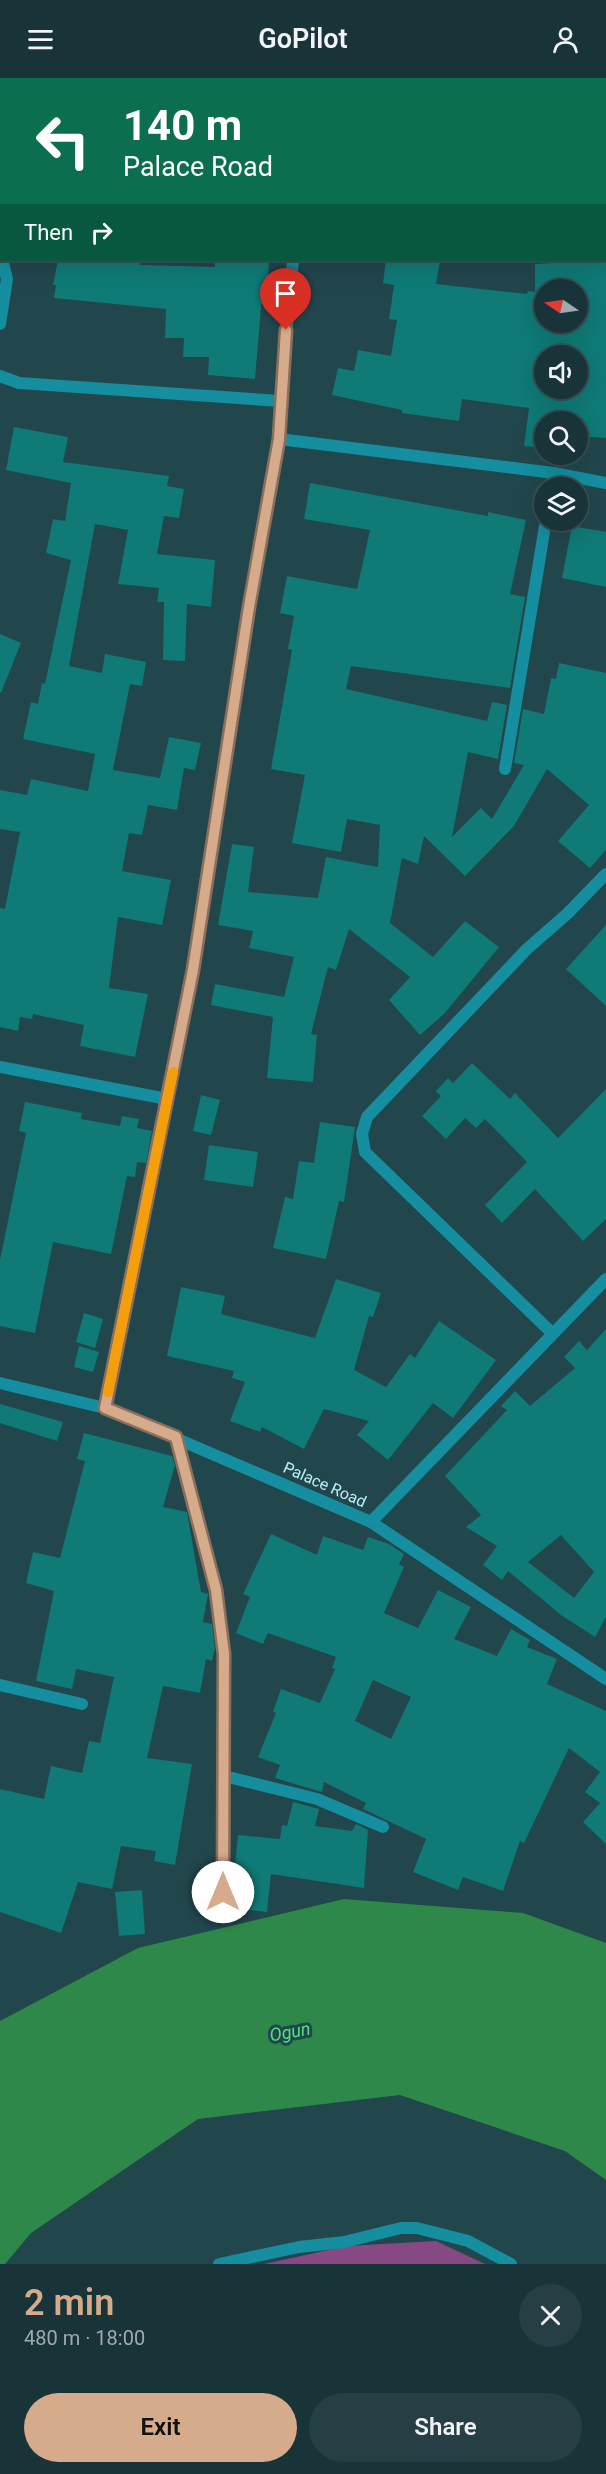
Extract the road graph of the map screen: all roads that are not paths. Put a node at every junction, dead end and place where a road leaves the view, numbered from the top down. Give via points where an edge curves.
1 (0, 261) edge
2 (293, 261) edge
3 (0, 324) edge
4 (0, 376) edge
5 (280, 400) junction
6 (279, 439) junction
7 (554, 473) junction
8 (553, 477) edge
9 (606, 483) edge
10 (544, 531) edge
11 (505, 769) dead end
12 (606, 874) edge
13 (0, 1067) edge
14 (167, 1099) junction
15 (606, 1279) edge
16 (552, 1334) junction
17 (0, 1383) edge
18 (105, 1408) junction
19 (176, 1437) junction
20 (371, 1522) junction
21 (606, 1679) edge
22 (0, 1685) edge
23 (82, 1704) dead end
24 (224, 1776) junction
25 (383, 1827) dead end
26 (223, 1916) dead end
27 (219, 2264) edge
28 (511, 2264) edge

1 - 3 street via 7,279
2 - 5 street
4 - 5 street via 19,383
5 - 6 street
6 - 7 street
6 - 14 street via 193,970
7 - 8 street
7 - 9 street
10 - 11 street
12 - 16 street via 527,949 367,1117 362,1134 365,1152
13 - 14 street
14 - 18 street
15 - 16 street
16 - 20 street
17 - 18 street, Palace Road
18 - 19 street, Palace Road
19 - 20 street, Palace Road
19 - 24 street via 216,1590 224,1654
20 - 21 street, Palace Road
22 - 23 street
24 - 25 street via 317,1798
24 - 26 street
27 - 28 street via 401,2228 417,2228 468,2241

